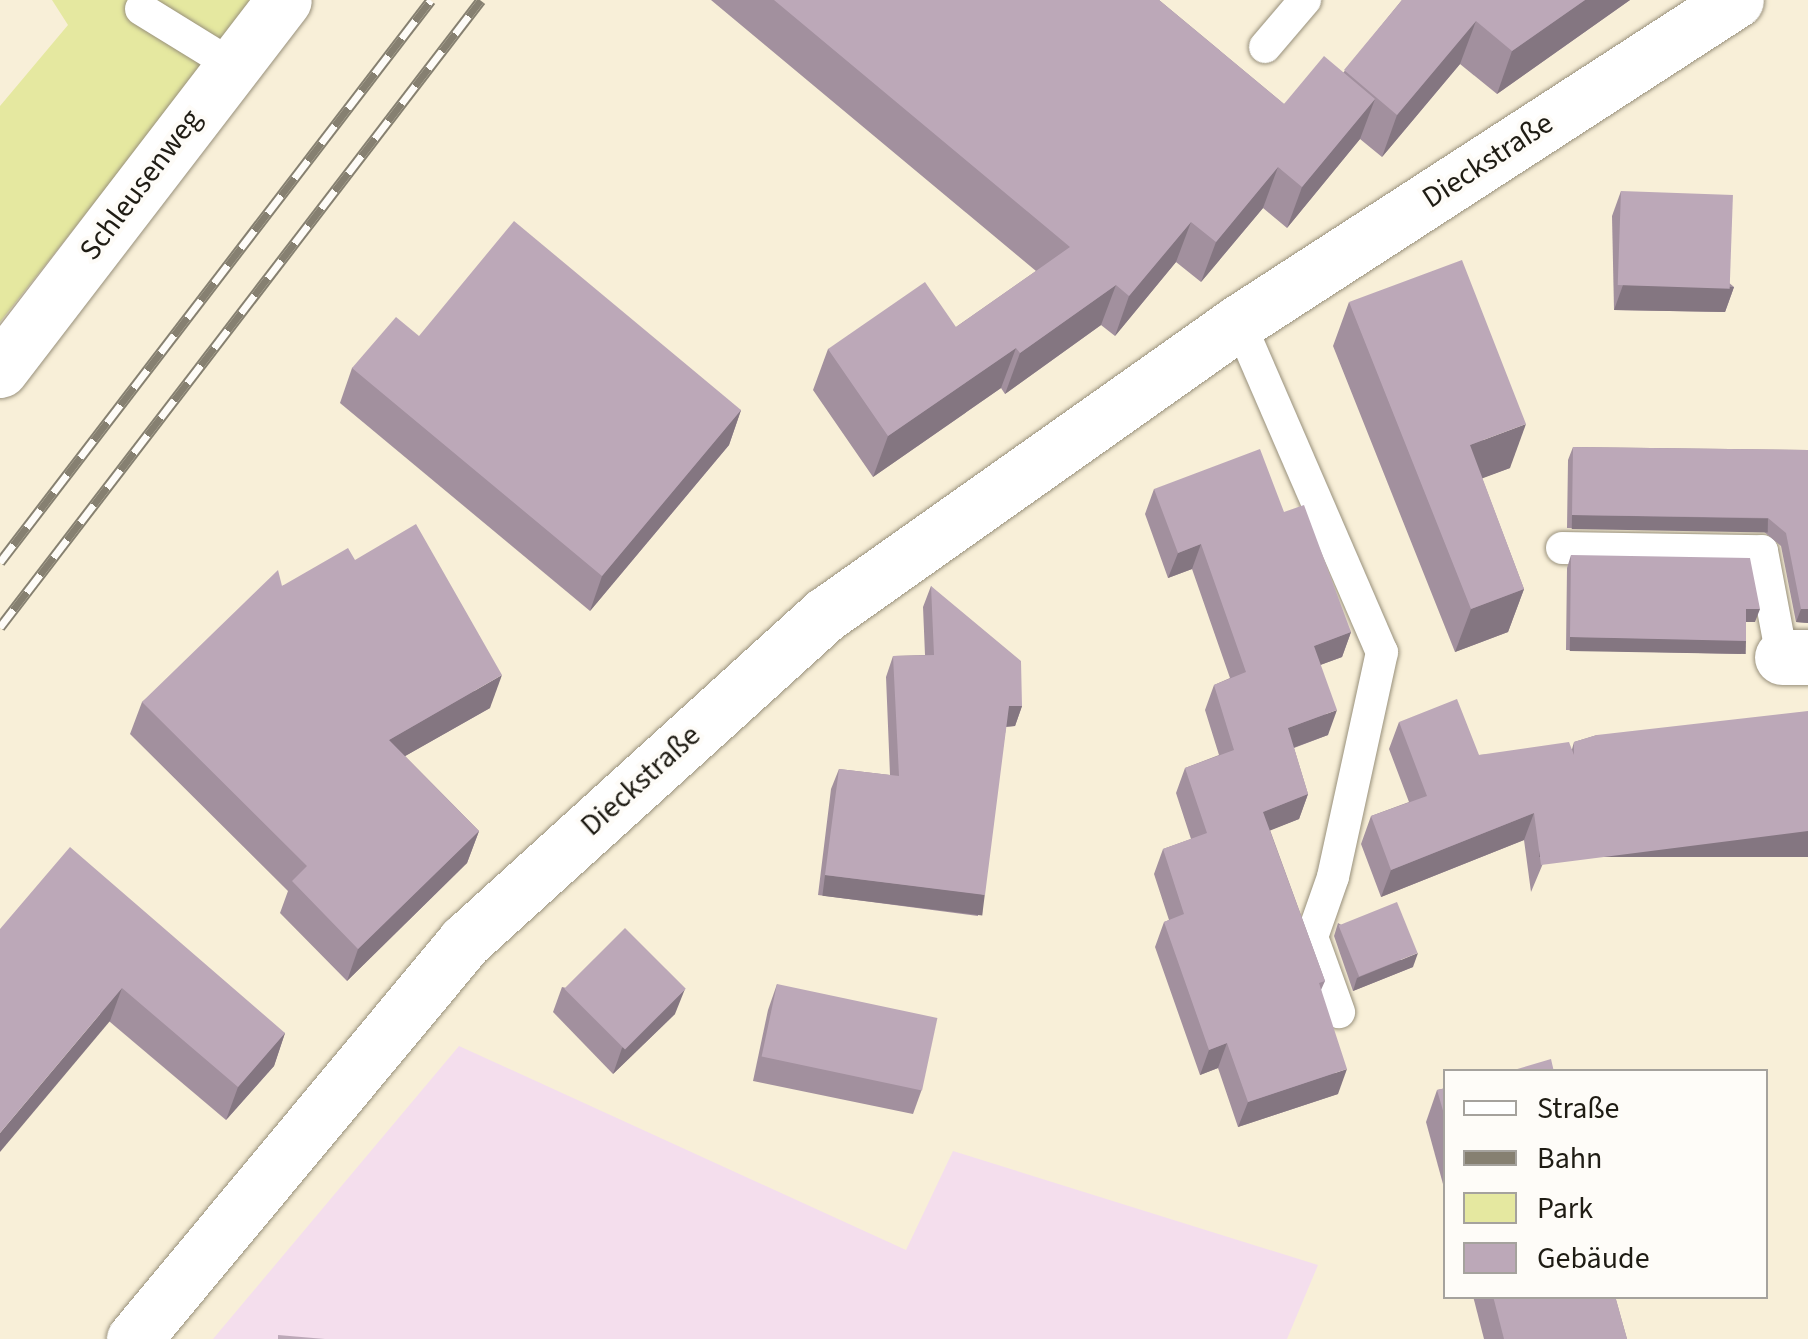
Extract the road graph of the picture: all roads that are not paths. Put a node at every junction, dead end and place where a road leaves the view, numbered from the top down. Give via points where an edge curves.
1 (284, 0) edge
2 (1304, 0) edge
3 (1736, 0) edge
4 (141, 9) dead end
5 (1266, 47) dead end
6 (232, 65) junction
7 (1239, 322) junction
8 (0, 370) edge
9 (1562, 548) dead end
10 (1795, 658) edge
11 (1339, 1012) dead end
12 (134, 1339) edge

1 - 6 street, Schleusenweg
2 - 5 lane
3 - 7 street, Dieckstraße
4 - 6 lane
6 - 8 street, Schleusenweg
7 - 11 lane via 1382,652 1334,876 1312,937
7 - 12 street, Dieckstraße via 826,614 465,940
9 - 10 lane via 1762,552

